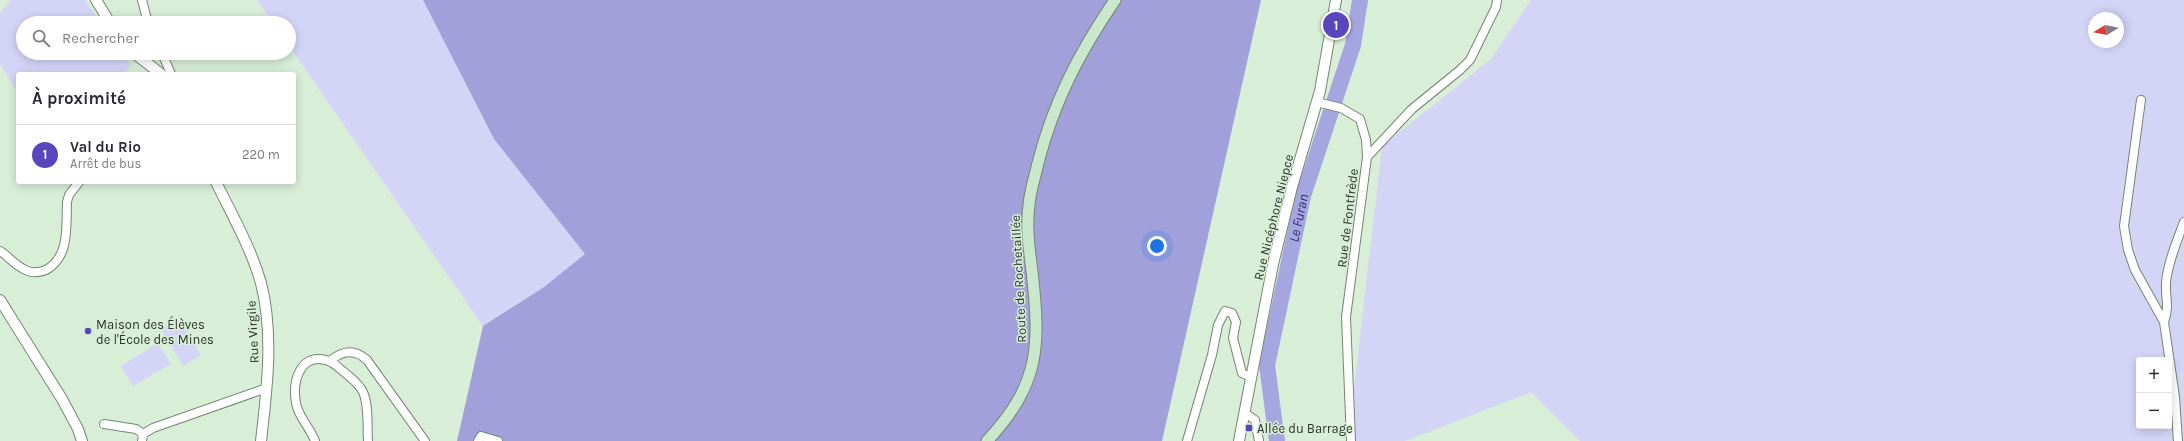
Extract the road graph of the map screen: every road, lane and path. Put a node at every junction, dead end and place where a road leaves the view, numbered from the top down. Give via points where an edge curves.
1 (96, 0) edge
2 (142, 0) edge
3 (1115, 0) edge
4 (1336, 0) edge
5 (1497, 0) edge
6 (106, 16) edge
7 (146, 16) edge
8 (143, 60) edge
9 (165, 60) edge
10 (158, 72) edge
11 (170, 72) edge
12 (2141, 100) dead end
13 (1320, 102) junction
14 (1367, 157) junction
15 (77, 184) edge
16 (217, 184) edge
17 (2184, 222) edge
18 (0, 250) edge
19 (0, 300) edge
20 (2164, 322) junction
21 (330, 361) junction
22 (1251, 377) junction
23 (267, 388) junction
24 (1245, 413) junction
25 (104, 424) dead end
26 (142, 438) edge
27 (82, 441) edge
28 (260, 441) edge
29 (315, 441) edge
30 (368, 441) edge
31 (425, 441) edge
32 (478, 441) edge
33 (498, 441) edge
34 (987, 441) edge
35 (1187, 441) edge
36 (1239, 441) edge
37 (1259, 441) edge
38 (1351, 441) edge
39 (2178, 441) edge

1 - 6 street
2 - 7 street
3 - 34 main road, Route de Rochetaillée via 1071,72 1041,151 1029,203 1027,228 1036,312 1037,342 1032,371 1019,402
4 - 13 street, Rue Nicéphore Niepce
5 - 14 street, Rue de Fontfrède via 1470,60 1412,109
8 - 10 street
9 - 11 street
12 - 20 street via 2124,226 2135,270
13 - 14 street via 1341,108 1360,119 1366,140
13 - 22 street, Rue Nicéphore Niepce via 1292,187 1280,234
14 - 38 street, Rue de Fontfrède via 1346,317
15 - 18 street via 66,202 63,252 52,266 41,272 30,272 21,268
16 - 23 street, Rue Virgile via 247,246 260,282 268,332
17 - 20 street via 2166,282 2169,309
19 - 27 street via 62,399
20 - 39 street via 2175,397
21 - 29 street via 314,359 305,363 298,371 295,386 296,403 301,417
21 - 30 street via 356,382 363,393
21 - 31 street via 337,355 349,351 360,353
22 - 24 street, Rue Nicéphore Niepce
22 - 35 street via 1242,373 1233,338 1236,322 1232,314 1226,311 1218,325
23 - 26 street via 153,428
23 - 28 street, Rue Virgile
24 - 36 street, Rue Nicéphore Niepce
24 - 37 street via 1255,420
25 - 26 street via 136,429
32 - 33 street via 481,436

